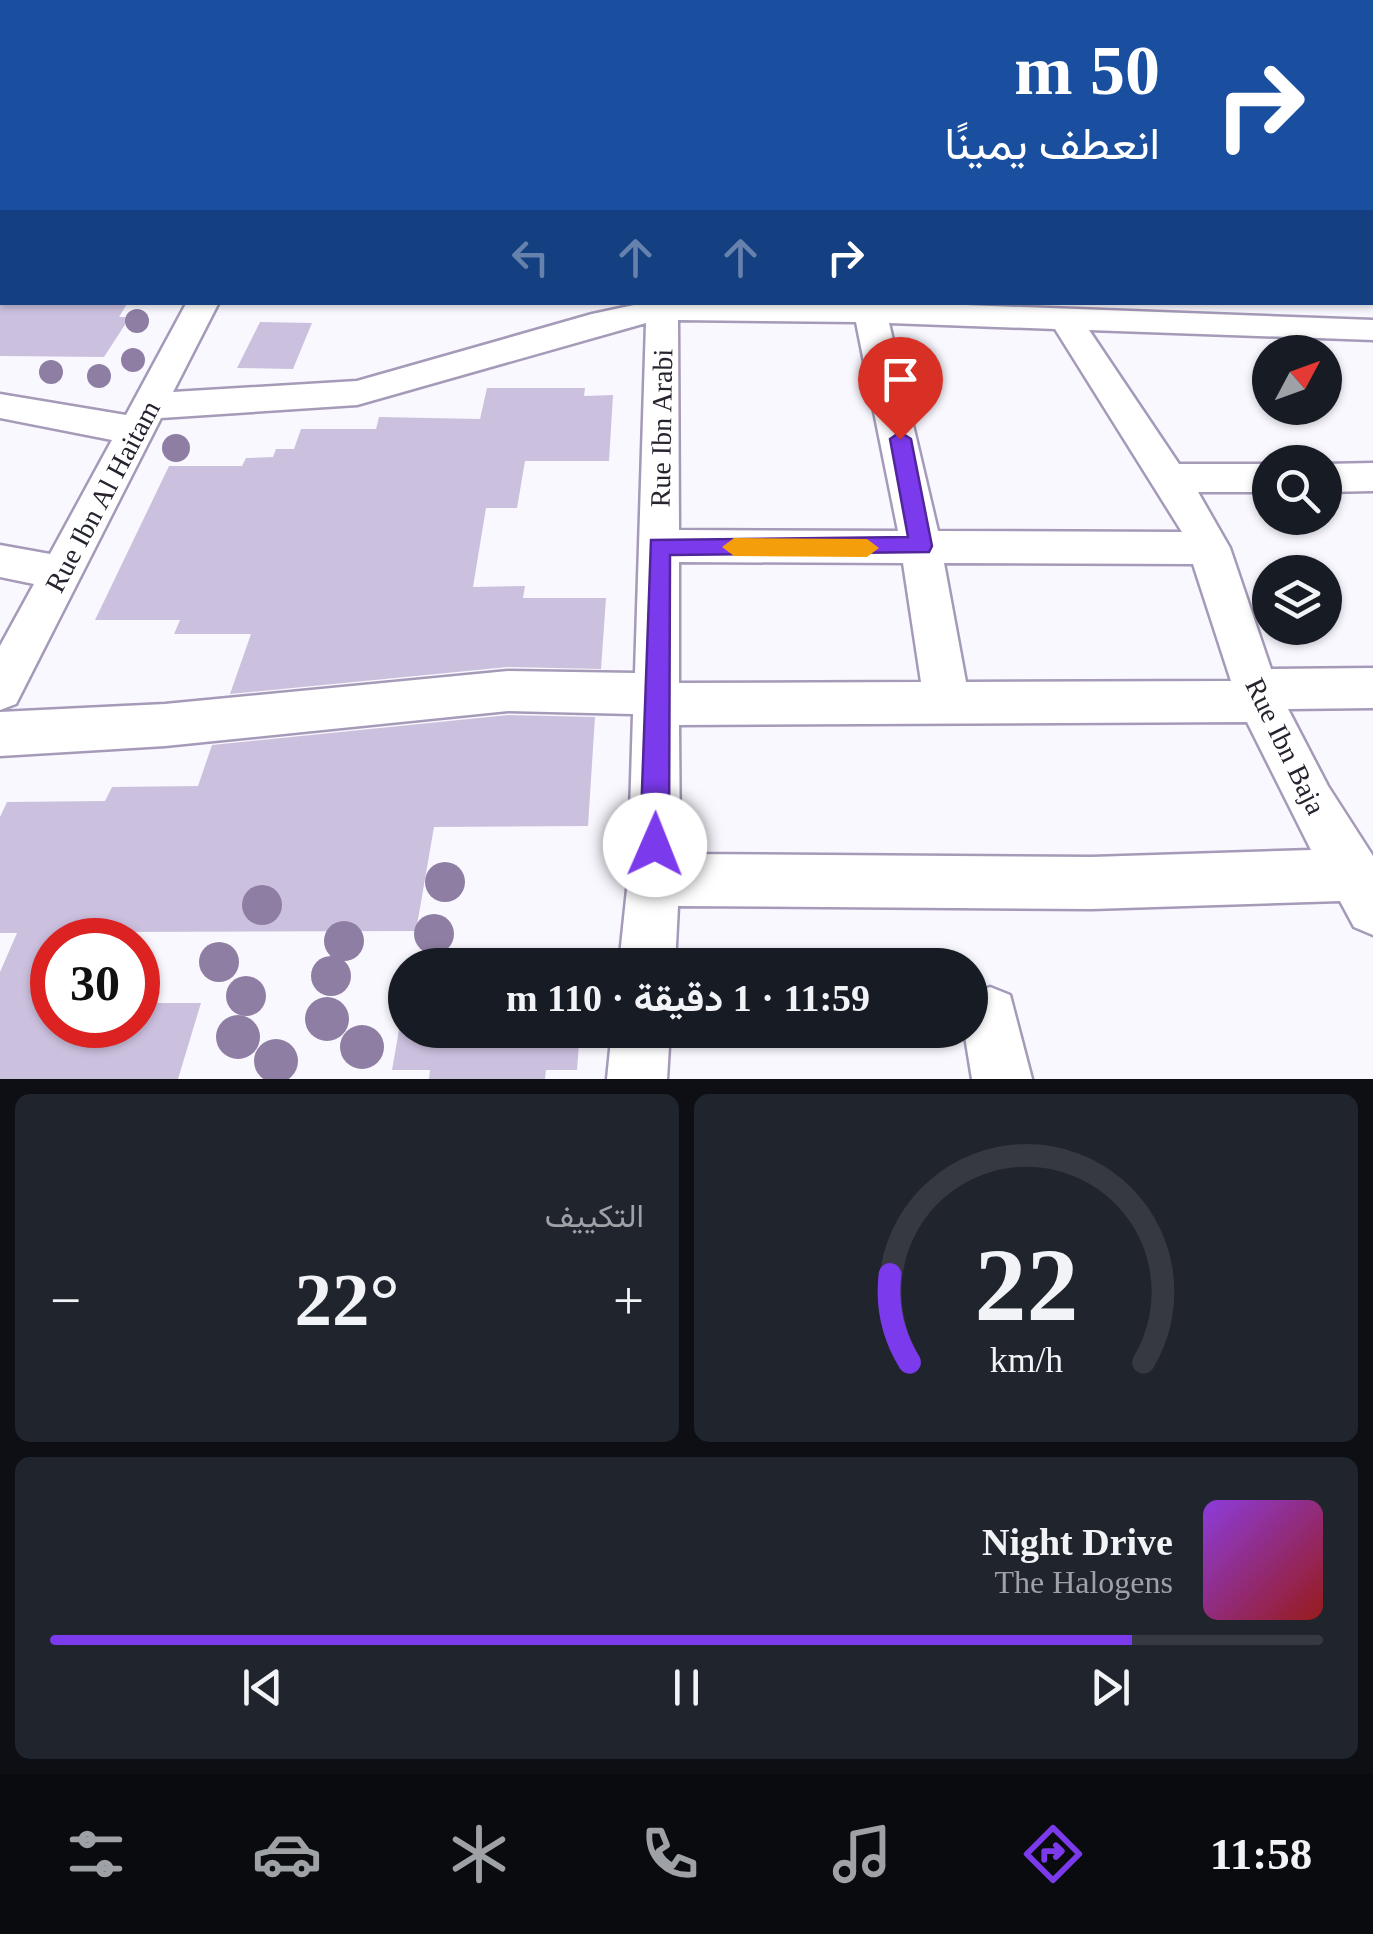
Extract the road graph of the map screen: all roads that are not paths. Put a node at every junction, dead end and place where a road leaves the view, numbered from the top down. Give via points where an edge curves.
1 (201, 305) edge
2 (850, 309) edge
3 (662, 310) junction
4 (1065, 319) junction
5 (1373, 330) edge
6 (0, 406) edge
7 (143, 417) junction
8 (1373, 477) edge
9 (1172, 478) junction
10 (1252, 478) edge
11 (1342, 478) edge
12 (659, 546) junction
13 (921, 546) junction
14 (1210, 548) junction
15 (0, 561) edge
16 (62, 572) junction
17 (1373, 688) edge
18 (0, 690) edge
19 (1258, 695) junction
20 (658, 699) junction
21 (947, 702) junction
22 (0, 734) edge
23 (654, 880) junction
24 (1364, 892) edge
25 (648, 948) edge
26 (990, 1015) dead end
27 (640, 1048) edge
28 (637, 1079) edge
29 (1002, 1079) edge

1 - 7 street, Rue Ibn Al Haitam
2 - 3 street
2 - 4 street
2 - 13 street
3 - 7 street via 356,393
3 - 12 street, Rue Ibn Arabi
4 - 5 street
4 - 9 street, Rue Ibn Baja
6 - 7 street via 96,426
7 - 16 street, Rue Ibn Al Haitam
8 - 11 street
9 - 10 street
9 - 14 street, Rue Ibn Baja
12 - 13 street
12 - 20 street, Rue Ibn Arabi
13 - 14 street
13 - 21 street
14 - 19 street, Rue Ibn Baja
15 - 16 street
16 - 18 street, Rue Ibn Al Haitam
17 - 19 street
19 - 21 street
19 - 24 street, Rue Ibn Baja
20 - 21 street
20 - 22 street via 508,691
20 - 23 street, Rue Ibn Arabi
23 - 24 street
23 - 25 street, Rue Ibn Arabi
26 - 29 street
27 - 28 street

